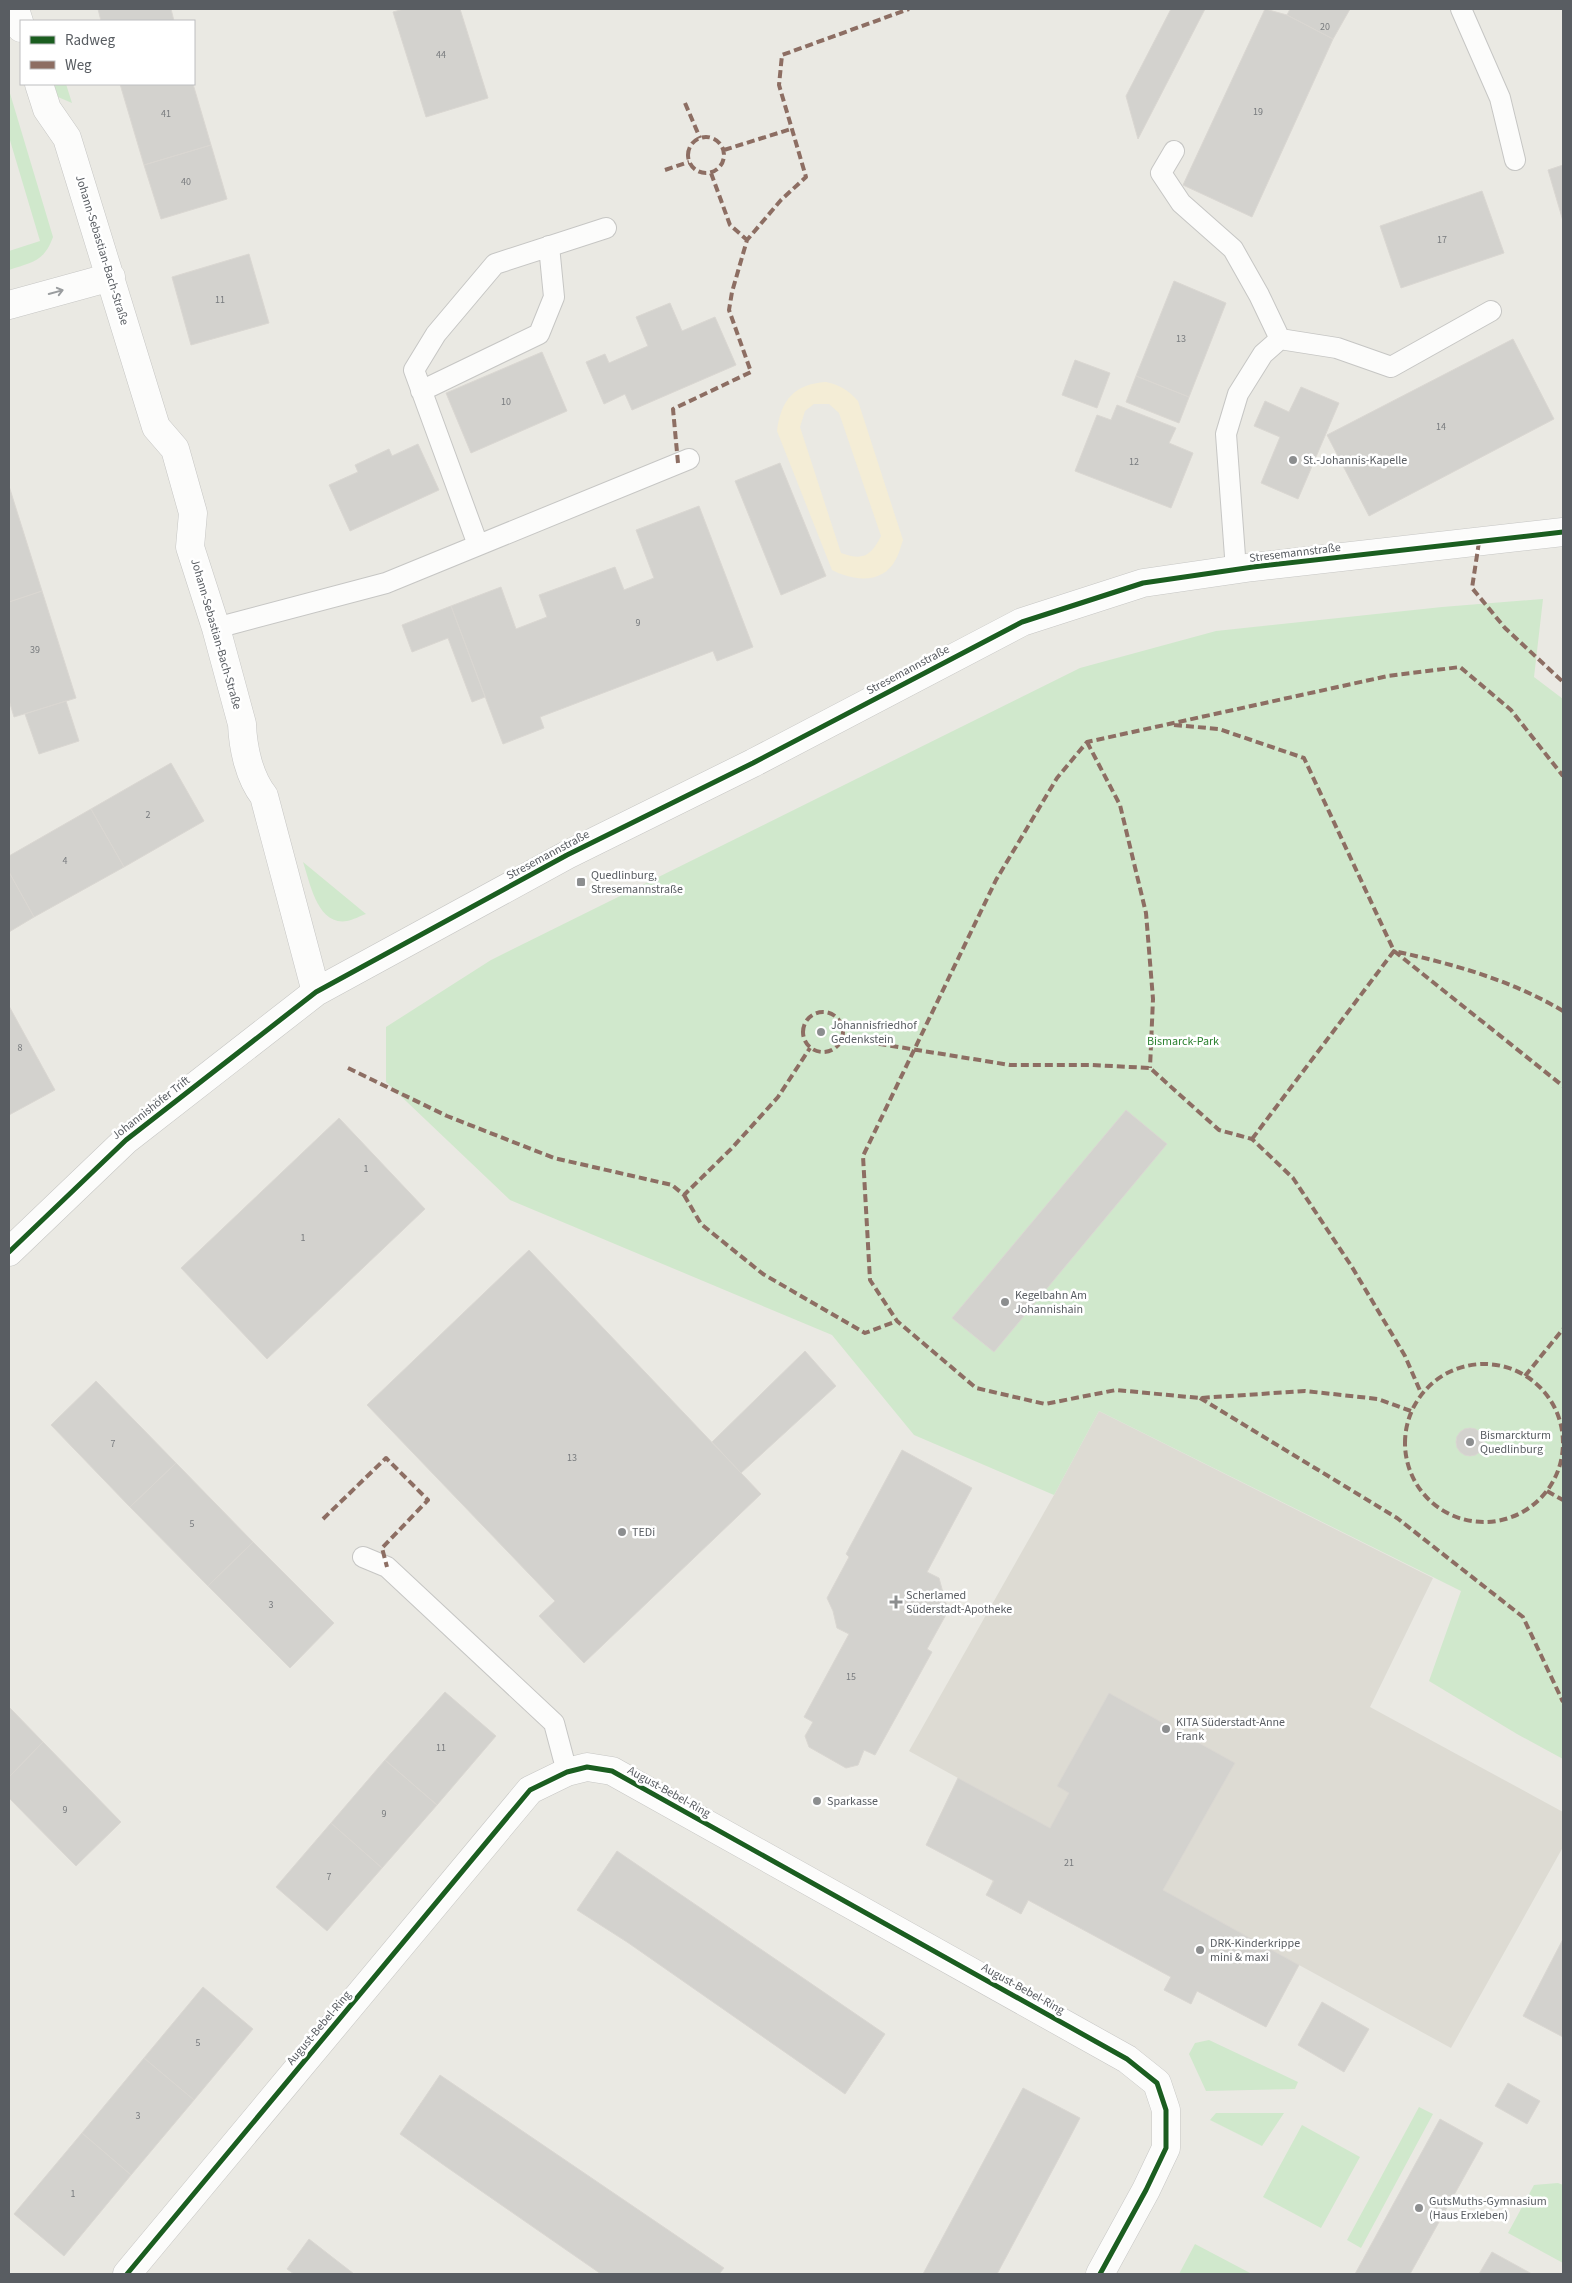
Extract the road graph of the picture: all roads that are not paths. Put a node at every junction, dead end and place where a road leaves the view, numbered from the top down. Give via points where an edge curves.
1 (15, 9) edge
2 (1461, 9) edge
3 (20, 25) edge
4 (39, 85) edge
5 (1174, 151) dead end
6 (1515, 160) dead end
7 (606, 228) dead end
8 (549, 246) junction
9 (111, 277) junction
10 (9, 304) edge
11 (1491, 311) dead end
12 (1280, 339) junction
13 (421, 391) junction
14 (689, 458) dead end
15 (1563, 532) edge
16 (478, 545) junction
17 (1236, 570) junction
18 (216, 628) junction
19 (316, 992) junction
20 (9, 1252) edge
21 (363, 1557) dead end
22 (567, 1772) junction
23 (127, 2274) edge
24 (1100, 2274) edge

1 - 3 street
2 - 6 lane via 1500,98
4 - 9 street, Johann-Sebastian-Bach-Straße via 47,109 67,138
5 - 12 lane via 1161,173 1181,203 1233,249
7 - 8 lane
8 - 13 lane via 495,264 436,334 414,370
8 - 13 lane via 554,297 539,334
10 -> 9 street
9 - 18 street, Johann-Sebastian-Bach-Straße via 156,427 175,449 193,513 190,547
11 - 12 lane via 1390,366 1337,348
12 - 17 lane via 1263,354 1238,394 1226,434
13 - 16 lane
14 - 16 lane
15 - 17 street, Stresemannstraße
16 - 18 lane via 386,583
17 - 19 street, Stresemannstraße via 1143,584 1022,622 753,763 568,854
18 - 19 street, Johann-Sebastian-Bach-Straße via 255,785 264,796
19 - 20 street, Johannishöfer Trift via 126,1140
21 - 22 lane via 387,1567 554,1723
22 - 23 street, August-Bebel-Ring via 530,1790
22 - 24 street, August-Bebel-Ring via 587,1767 612,1771 1127,2059 1156,2083 1166,2110 1166,2148

